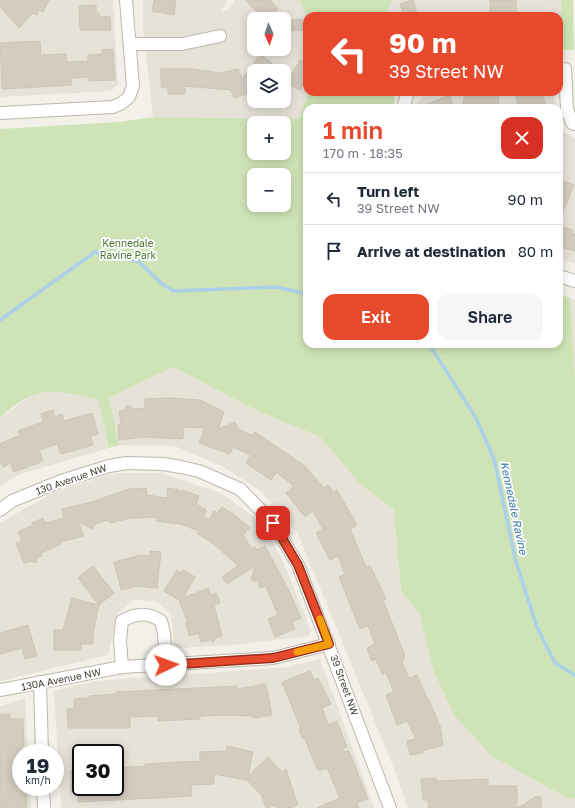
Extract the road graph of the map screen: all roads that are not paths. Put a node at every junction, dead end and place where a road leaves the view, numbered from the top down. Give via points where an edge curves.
1 (126, 0) edge
2 (220, 36) dead end
3 (130, 44) junction
4 (566, 69) edge
5 (0, 113) edge
6 (575, 124) edge
7 (563, 277) edge
8 (575, 281) edge
9 (256, 505) joint
10 (0, 510) edge
11 (329, 644) junction
12 (166, 665) junction
13 (122, 667) junction
14 (40, 682) junction
15 (0, 690) edge
16 (42, 744) edge
17 (43, 796) edge
18 (44, 808) edge
19 (390, 808) edge

1 - 3 street
2 - 3 street via 182,44
3 - 5 street via 133,86 129,97 122,103 107,108
4 - 6 street via 567,109 572,123
7 - 8 street
9 - 10 street, 130 Avenue NW via 240,489 199,471 163,464 127,463 61,481 12,501
9 - 11 street, 39 Street NW via 273,523 298,565
11 - 12 street, 130A Avenue NW via 273,658
11 - 19 street, 39 Street NW
12 - 13 street, 130A Avenue NW
12 - 13 street via 161,621 151,614 132,615 122,621
13 - 14 street, 130A Avenue NW
14 - 15 street, 130A Avenue NW
14 - 16 street
17 - 18 street

